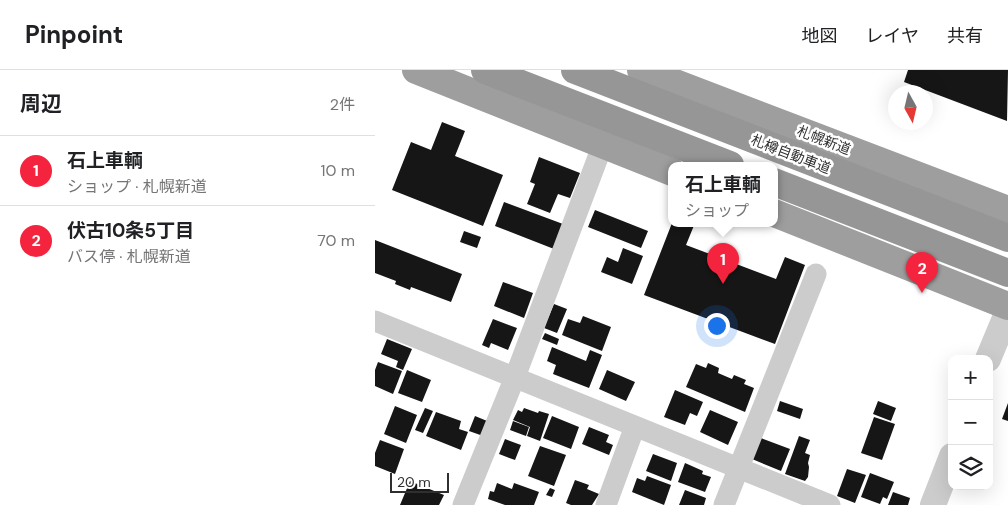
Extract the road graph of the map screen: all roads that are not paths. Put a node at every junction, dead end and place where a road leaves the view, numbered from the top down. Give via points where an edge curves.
1 (416, 70) edge
2 (485, 70) edge
3 (575, 70) edge
4 (641, 70) edge
5 (603, 144) junction
6 (722, 162) edge
7 (668, 170) edge
8 (778, 184) edge
9 (1008, 210) edge
10 (778, 215) edge
11 (1008, 238) edge
12 (1008, 273) edge
13 (816, 274) dead end
14 (1008, 306) edge
15 (1008, 311) edge
16 (375, 321) edge
17 (990, 355) edge
18 (515, 377) junction
19 (635, 426) junction
20 (948, 466) edge
21 (738, 468) junction
22 (463, 505) edge
23 (606, 505) edge
24 (724, 505) edge
25 (830, 505) edge
26 (933, 505) edge

1 - 5 highway
2 - 6 highway
3 - 11 highway, 札樽自動車道
4 - 9 highway, 札幌新道
5 - 7 highway
5 - 18 street
8 - 12 highway
10 - 14 highway
13 - 21 street
15 - 17 street
16 - 18 street
18 - 19 street
18 - 22 street
19 - 21 street
19 - 23 street
20 - 26 street
21 - 24 street
21 - 25 street

